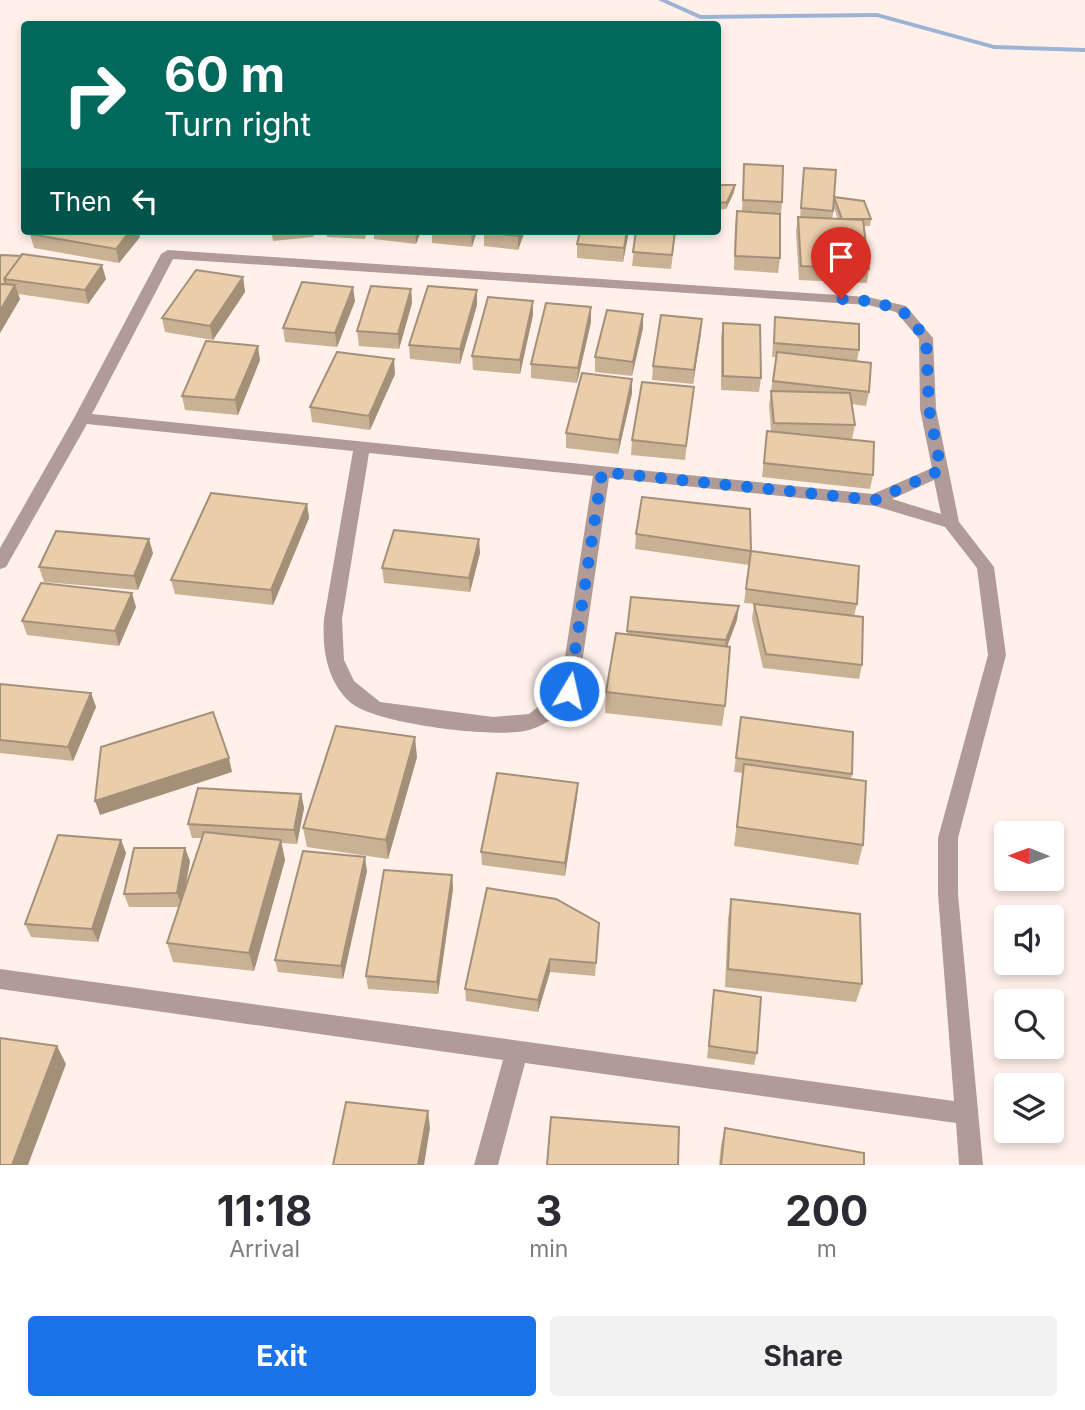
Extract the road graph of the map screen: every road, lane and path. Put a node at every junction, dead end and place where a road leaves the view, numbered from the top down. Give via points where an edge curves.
1 (82, 418) junction
2 (362, 447) junction
3 (941, 470) junction
4 (602, 472) junction
5 (875, 500) junction
6 (951, 523) junction
7 (0, 563) edge
8 (0, 979) edge
9 (517, 1050) junction
10 (968, 1114) junction
11 (486, 1165) edge
12 (971, 1165) edge

1 - 2 street
1 - 3 street via 168,254 868,301 901,309 926,338 929,409
1 - 7 street
2 - 4 street
2 - 4 street via 333,619 331,645 338,668 352,692 380,710 502,726 543,716 569,691
3 - 5 street
3 - 6 street
4 - 5 street
5 - 6 street
6 - 10 street via 985,567 997,655 948,838 948,894
8 - 9 street
9 - 10 street
9 - 11 street
10 - 12 street

